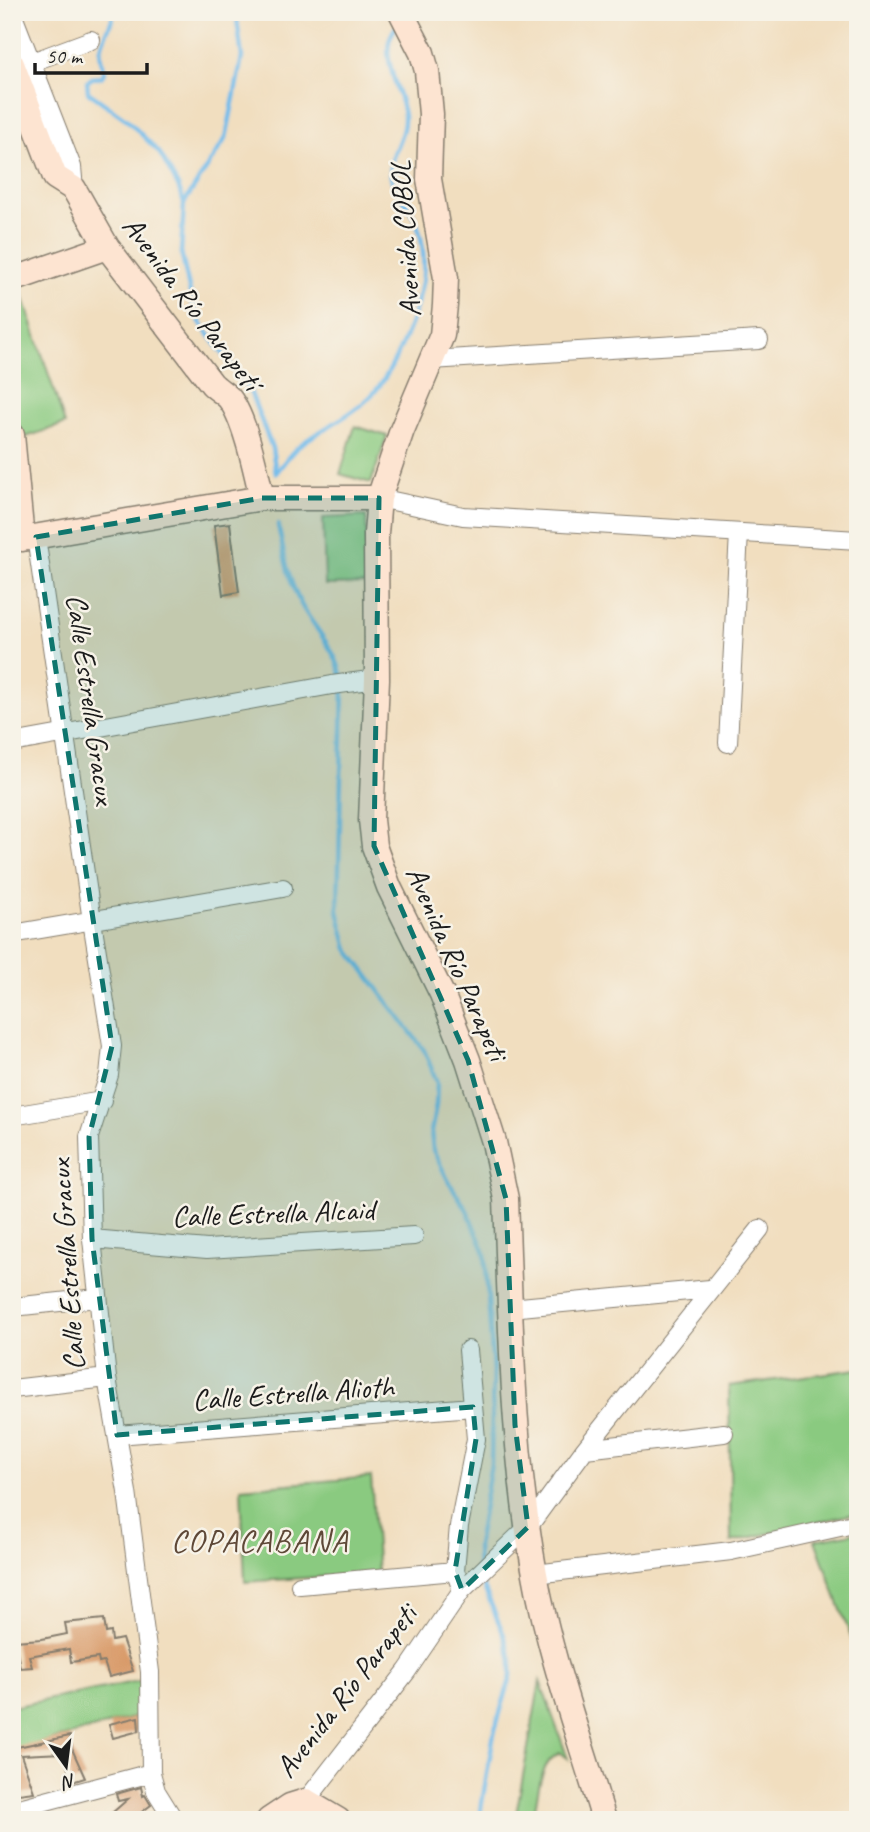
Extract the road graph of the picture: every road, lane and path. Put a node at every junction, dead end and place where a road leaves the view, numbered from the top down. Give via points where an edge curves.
1 (12, 13) edge
2 (404, 17) edge
3 (91, 40) dead end
4 (18, 66) edge
5 (107, 247) junction
6 (12, 280) edge
7 (758, 340) dead end
8 (431, 360) junction
9 (12, 435) edge
10 (262, 498) junction
11 (379, 498) junction
12 (739, 533) junction
13 (24, 539) edge
14 (858, 540) edge
15 (366, 680) junction
16 (64, 733) junction
17 (12, 743) edge
18 (728, 743) dead end
19 (283, 888) dead end
20 (92, 921) junction
21 (12, 934) edge
22 (102, 1101) junction
23 (12, 1116) edge
24 (760, 1229) dead end
25 (414, 1236) dead end
26 (92, 1239) junction
27 (710, 1289) junction
28 (97, 1297) junction
29 (13, 1307) edge
30 (510, 1308) junction
31 (468, 1350) dead end
32 (107, 1378) junction
33 (12, 1389) edge
34 (473, 1407) junction
35 (724, 1433) dead end
36 (117, 1435) junction
37 (585, 1450) junction
38 (858, 1522) edge
39 (528, 1527) junction
40 (455, 1571) junction
41 (535, 1574) junction
42 (300, 1586) dead end
43 (462, 1590) junction
44 (151, 1773) junction
45 (306, 1801) junction
46 (41, 1804) junction
47 (12, 1810) edge
48 (50, 1820) edge
49 (174, 1820) edge
50 (269, 1820) edge
51 (338, 1820) edge
52 (604, 1820) edge

1 - 4 street, Avenida Río Parapetí
2 - 8 main road, Avenida COBOL via 427,71 429,179 446,278 442,335
3 - 4 street
4 - 5 main road, Avenida Río Parapetí via 55,177 74,189
5 - 6 main road
5 - 10 main road, Avenida Río Parapetí via 212,384 229,398
7 - 8 street
8 - 11 main road, Avenida COBOL
9 - 13 main road, Calle Estrella Gracux
10 - 11 main road
10 - 13 main road
11 - 12 street via 463,516
11 - 15 main road, Avenida Río Parapeti
12 - 14 street
12 - 18 street
13 - 16 street, Calle Estrella Gracux
15 - 16 street
15 - 30 main road, Avenida Río Parapeti via 374,846 442,994 494,1142 506,1199
16 - 17 street
16 - 20 street, Calle Estrella Gracux
19 - 20 street
20 - 21 street
20 - 22 street, Calle Estrella Gracux via 112,1046
22 - 23 street
22 - 26 street, Calle Estrella Gracux via 89,1137
24 - 27 street
25 - 26 street, Calle Estrella Alcaid via 206,1249
26 - 28 street, Calle Estrella Gracux
27 - 30 street
27 - 37 street
28 - 29 street
28 - 32 street, Calle Estrella Gracux
30 - 39 main road, Avenida Río Parapeti via 515,1425
31 - 34 street
32 - 33 street
32 - 36 street, Calle Estrella Gracux
34 - 36 street, Calle Estrella Alioth
34 - 40 street via 476,1439
35 - 37 street
36 - 44 street, Calle Estrella Gracux via 150,1672
37 - 39 street
38 - 41 street via 731,1551
39 - 41 main road
39 - 43 street, Avenida Río Parapeti
40 - 42 street
40 - 43 street
41 - 52 main road
43 - 45 street, Avenida Río Parapeti via 407,1671
44 - 46 street
44 - 49 street, Calle Estrella Gracux
45 - 50 main road, Avenida Río Parapeti
45 - 51 main road
46 - 47 street
46 - 48 street

